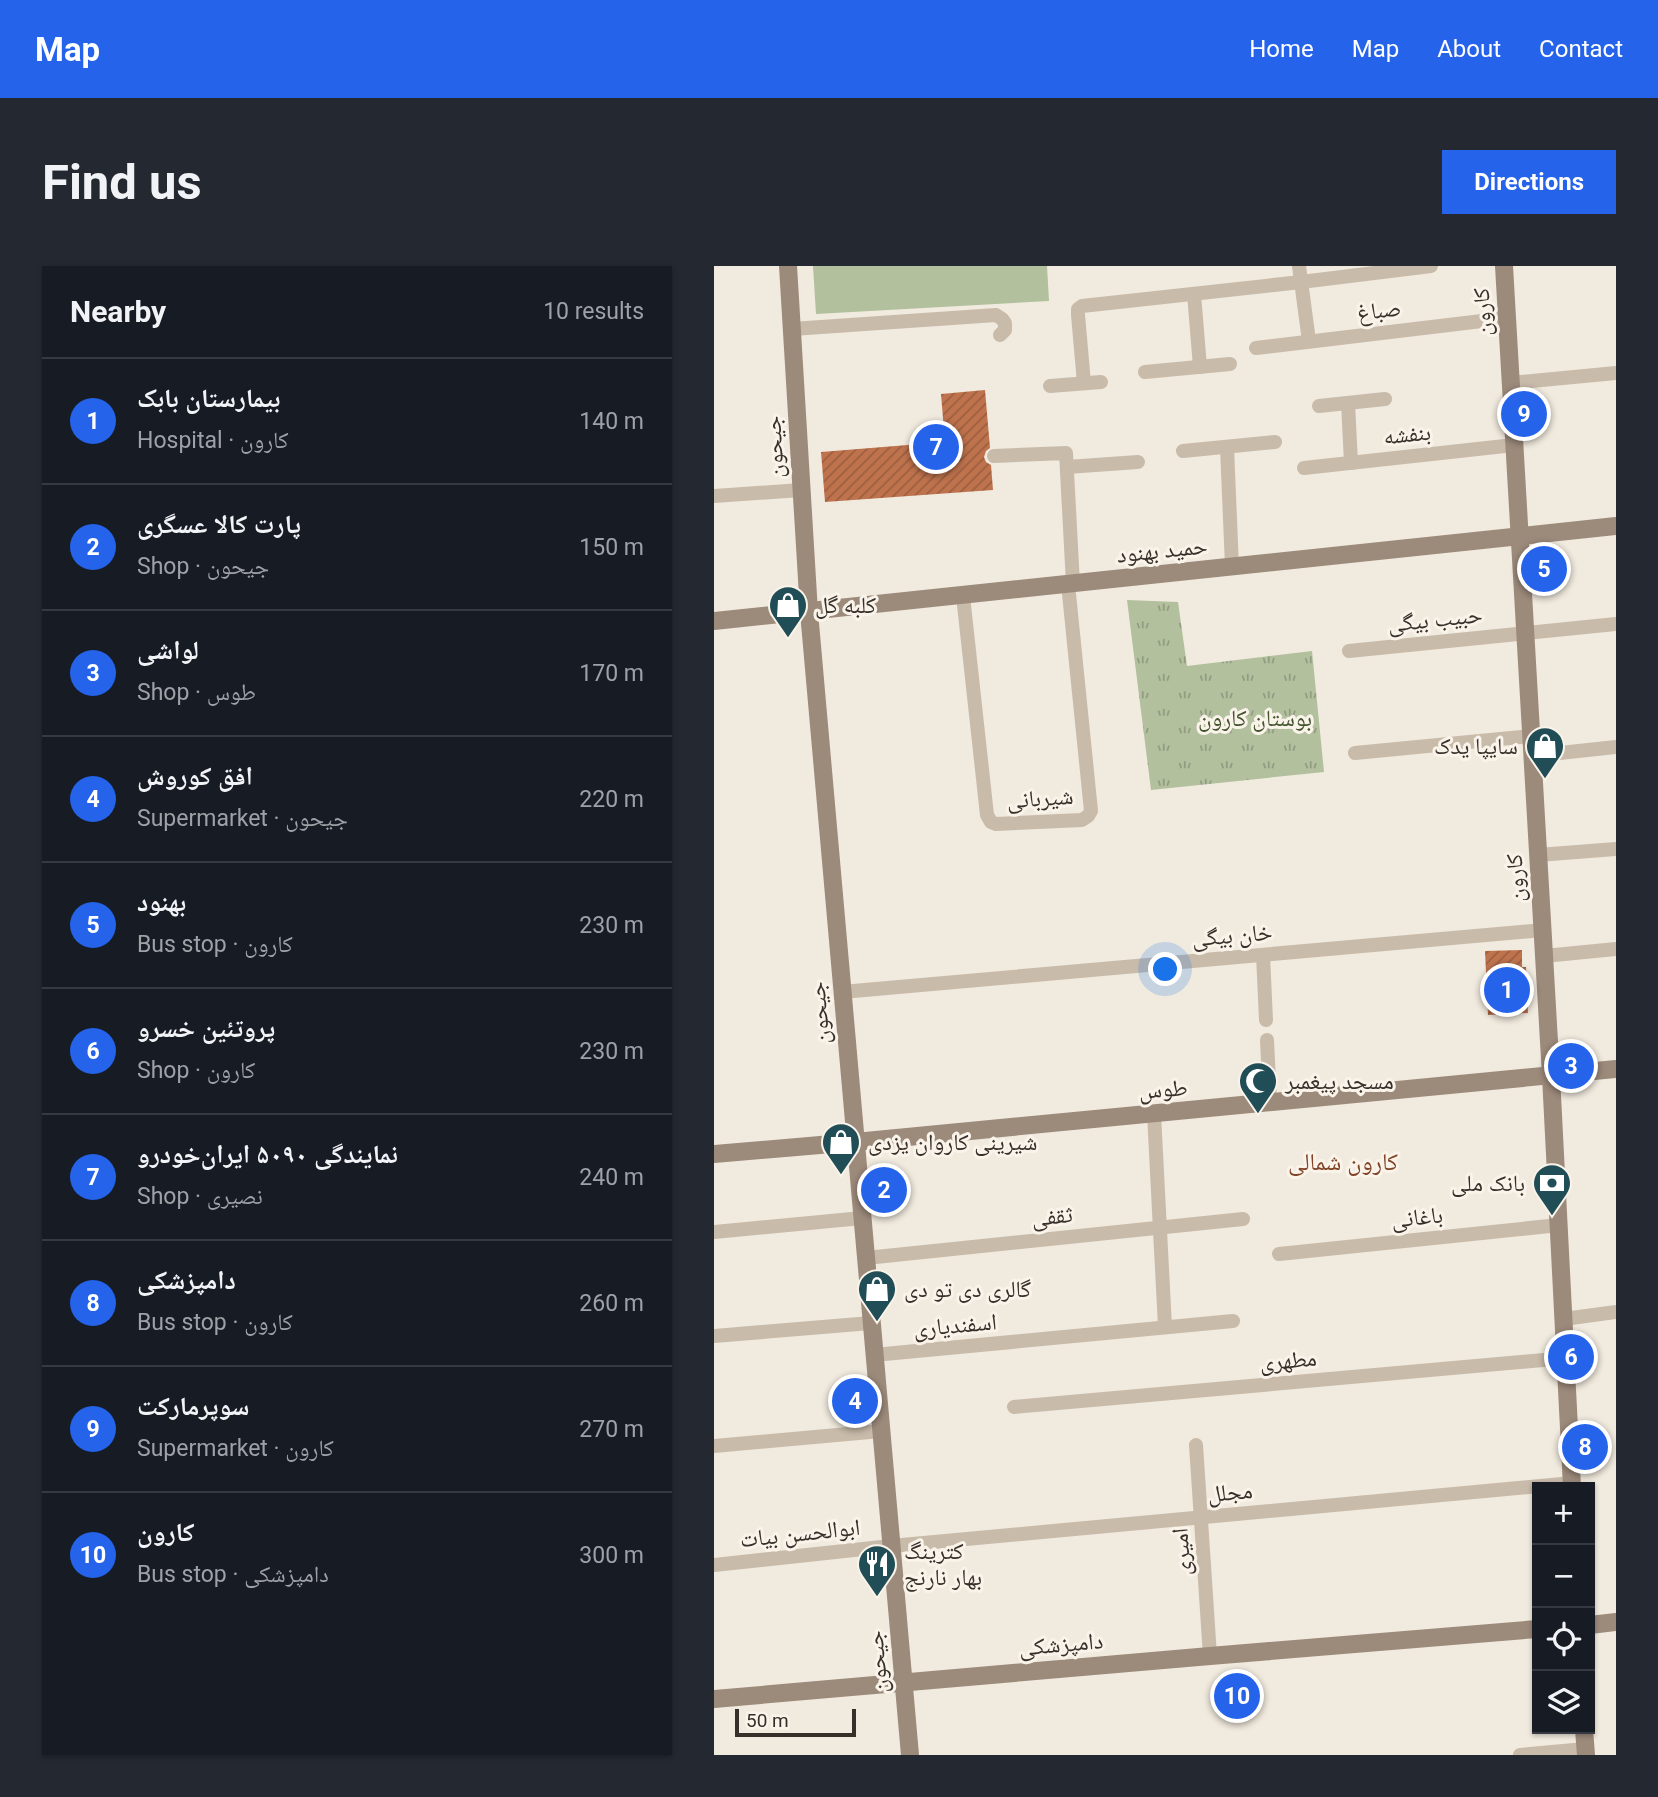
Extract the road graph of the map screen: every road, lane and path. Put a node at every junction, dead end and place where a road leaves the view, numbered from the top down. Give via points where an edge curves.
1 (788, 266) edge
2 (1299, 266) edge
3 (1431, 266) edge
4 (1504, 266) edge
5 (1301, 282) junction
6 (1194, 294) junction
7 (1507, 318) junction
8 (792, 329) junction
9 (1000, 335) dead end
10 (1309, 341) junction
11 (1256, 348) dead end
12 (1230, 363) dead end
13 (1200, 367) junction
14 (1145, 372) dead end
15 (1616, 373) edge
16 (1101, 382) dead end
17 (1084, 383) junction
18 (1511, 383) junction
19 (1050, 386) dead end
20 (1385, 399) dead end
21 (1348, 403) junction
22 (1319, 406) dead end
23 (1275, 442) dead end
24 (1514, 444) junction
25 (1227, 447) junction
26 (1183, 451) dead end
27 (994, 456) dead end
28 (1138, 462) dead end
29 (1351, 463) junction
30 (1067, 467) junction
31 (1304, 468) dead end
32 (801, 490) junction
33 (714, 496) edge
34 (1616, 526) edge
35 (1519, 536) junction
36 (1232, 567) junction
37 (1070, 584) junction
38 (963, 596) junction
39 (809, 612) junction
40 (714, 621) edge
41 (1616, 624) edge
42 (1525, 633) junction
43 (1349, 651) dead end
44 (1531, 736) junction
45 (1616, 747) edge
46 (1354, 753) dead end
47 (1532, 756) junction
48 (1616, 849) edge
49 (1538, 855) junction
50 (1543, 930) junction
51 (1616, 949) edge
52 (1263, 955) junction
53 (1544, 957) junction
54 (842, 992) junction
55 (1266, 1020) dead end
56 (1267, 1041) dead end
57 (1616, 1069) edge
58 (1551, 1076) junction
59 (1270, 1103) junction
60 (1154, 1114) junction
61 (855, 1143) junction
62 (714, 1154) edge
63 (862, 1218) junction
64 (1243, 1219) dead end
65 (1559, 1225) junction
66 (1160, 1227) junction
67 (714, 1232) edge
68 (1279, 1254) dead end
69 (866, 1258) junction
70 (1616, 1312) edge
71 (1564, 1319) junction
72 (1233, 1321) dead end
73 (871, 1323) junction
74 (1165, 1327) junction
75 (714, 1336) edge
76 (874, 1355) junction
77 (1566, 1358) junction
78 (1014, 1407) dead end
79 (881, 1431) junction
80 (1196, 1445) dead end
81 (714, 1446) edge
82 (1572, 1482) edge
83 (1532, 1488) edge
84 (1201, 1517) junction
85 (891, 1546) junction
86 (714, 1565) edge
87 (1616, 1622) edge
88 (1595, 1624) edge
89 (1532, 1629) edge
90 (1210, 1656) junction
91 (904, 1682) junction
92 (714, 1699) edge
93 (1584, 1734) edge
94 (1585, 1752) edge
95 (910, 1755) edge
96 (1520, 1755) edge

1 - 8 main road, جیحون
2 - 5 street
3 - 5 street
4 - 7 main road, کارون
5 - 6 street
5 - 10 street
6 - 13 street
6 - 17 street via 1078,309
7 - 10 street, صباغ
7 - 18 main road, کارون
8 - 9 street via 996,315 1005,323
8 - 32 main road, جیحون
10 - 11 street, صباغ
12 - 13 street
13 - 14 street
15 - 18 street
16 - 17 street
17 - 19 street
18 - 24 main road, کارون
20 - 21 street
21 - 22 street
21 - 29 street
23 - 25 street
24 - 29 street, بنفشه
24 - 35 main road, کارون
25 - 26 street
25 - 36 street
27 - 30 street via 1066,453
28 - 30 street
29 - 31 street, بنفشه
30 - 37 street, شیربانی
32 - 33 street
32 - 39 main road, جیحون
34 - 35 main road, حمید بهنود
35 - 36 main road, حمید بهنود
35 - 42 main road, کارون
36 - 37 main road, حمید بهنود
37 - 38 main road, حمید بهنود
37 - 38 street, شیربانی via 1091,811 1083,820 996,824 986,815
38 - 39 main road, حمید بهنود
39 - 40 main road, حمید بهنود
39 - 54 main road, جیحون
41 - 42 street, حبیب بیگی
42 - 43 street, حبیب بیگی
42 - 44 main road, کارون
44 - 46 street
44 - 47 main road, کارون
45 - 47 street
47 - 49 main road, کارون
48 - 49 street
49 - 50 main road, کارون
50 - 52 street, خان بیگی
50 - 53 main road, کارون
51 - 53 street
52 - 54 street, خان بیگی
52 - 55 street
53 - 58 main road, کارون
54 - 61 main road, جیحون
56 - 59 street
57 - 58 main road, طوس
58 - 59 main road, طوس
58 - 65 main road, کارون
59 - 60 main road, طوس
60 - 61 main road, طوس
60 - 66 street
61 - 62 main road, طوس
61 - 63 main road, جیحون
63 - 67 street
63 - 69 main road, جیحون
64 - 66 street, ثقفی
65 - 68 street, باغانی
65 - 71 main road, کارون
66 - 69 street, ثقفی
66 - 74 street
69 - 73 main road, جیحون
70 - 71 street
71 - 77 main road, کارون
72 - 74 street, اسفندیاری
73 - 75 street
73 - 76 main road, جیحون
74 - 76 street, اسفندیاری
76 - 79 main road, جیحون
77 - 78 street, مطهری
77 - 82 main road, کارون
79 - 81 street
79 - 85 main road, جیحون
80 - 84 street, امیری
83 - 84 street, مجلل
84 - 85 street, مجلل
84 - 90 street, امیری
85 - 86 street, ابوالحسن بیات
85 - 91 main road, جیحون
87 - 88 main road
89 - 90 main road, دامپزشکی
90 - 91 main road, دامپزشکی
91 - 92 main road, دامپزشکی
91 - 95 main road, جیحون
93 - 94 main road
94 - 96 street

